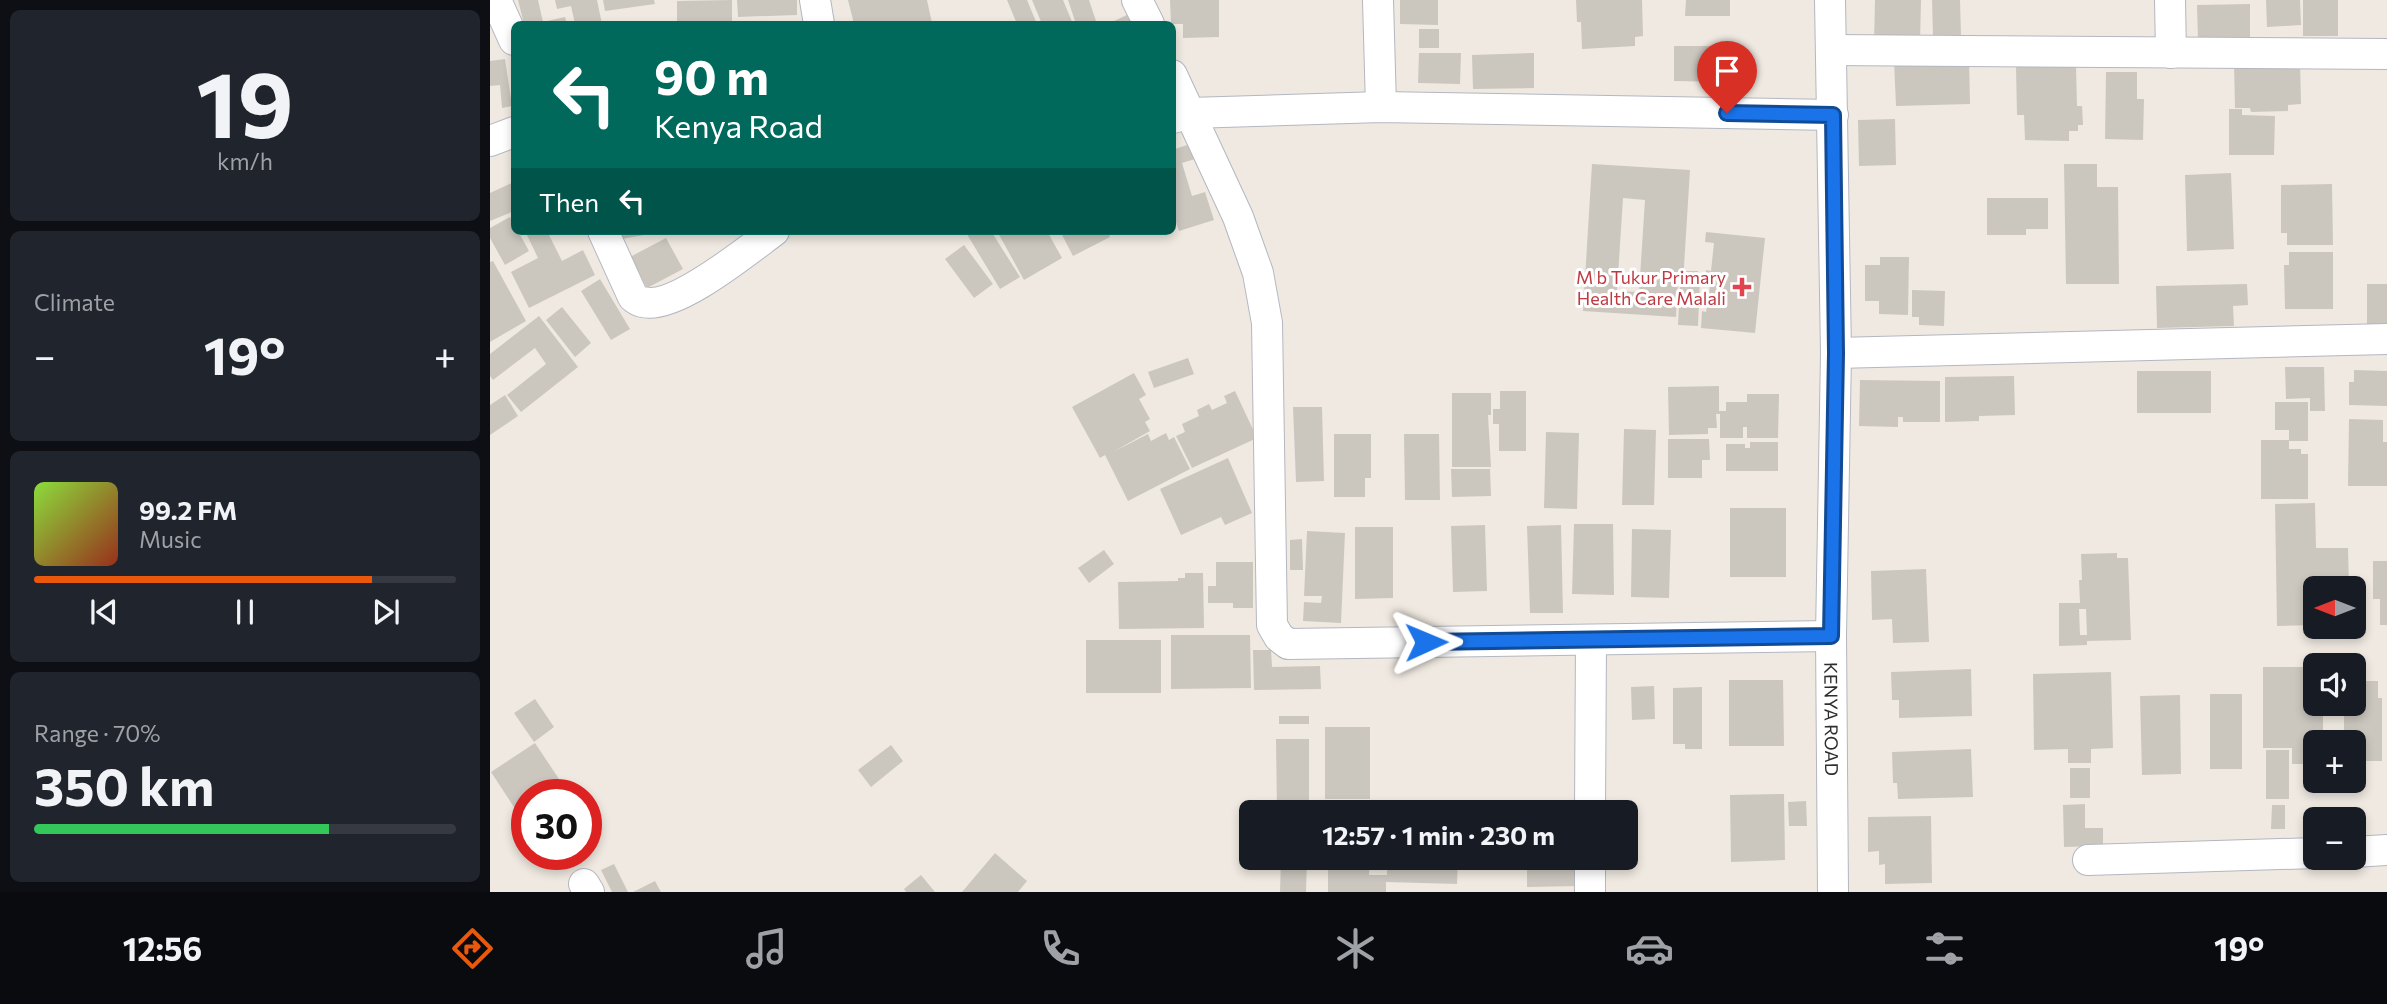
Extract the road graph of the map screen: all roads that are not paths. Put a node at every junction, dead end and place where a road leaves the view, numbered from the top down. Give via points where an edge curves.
1 (496, 0) edge
2 (815, 0) edge
3 (1137, 0) edge
4 (1378, 0) edge
5 (1829, 0) edge
6 (2170, 0) edge
7 (818, 21) edge
8 (1148, 21) edge
9 (511, 33) edge
10 (1831, 50) junction
11 (2171, 54) junction
12 (2387, 54) edge
13 (1176, 93) edge
14 (1381, 107) junction
15 (1833, 115) junction
16 (1181, 116) edge
17 (511, 133) edge
18 (490, 141) edge
19 (605, 235) edge
20 (768, 235) edge
21 (2387, 339) edge
22 (1836, 353) junction
23 (1831, 636) junction
24 (1591, 640) junction
25 (1590, 800) edge
26 (2387, 850) edge
27 (2366, 851) edge
28 (2303, 853) edge
29 (2088, 860) dead end
30 (1590, 870) edge
31 (1590, 892) edge
32 (1833, 892) edge

1 - 9 street
2 - 7 street
3 - 8 street
4 - 14 street
5 - 10 street, KENYA ROAD
6 - 11 street
10 - 11 street
10 - 15 street, KENYA ROAD
11 - 12 street
13 - 16 street
14 - 15 street
14 - 16 street
15 - 22 street, KENYA ROAD
16 - 24 street via 1238,217 1258,273 1268,323 1272,625 1279,637 1288,644
17 - 18 street
19 - 20 street via 633,297 643,303 692,290
21 - 22 street
22 - 23 street, KENYA ROAD
23 - 24 street
23 - 32 street, KENYA ROAD
24 - 25 street
26 - 27 street
28 - 29 street
30 - 31 street

